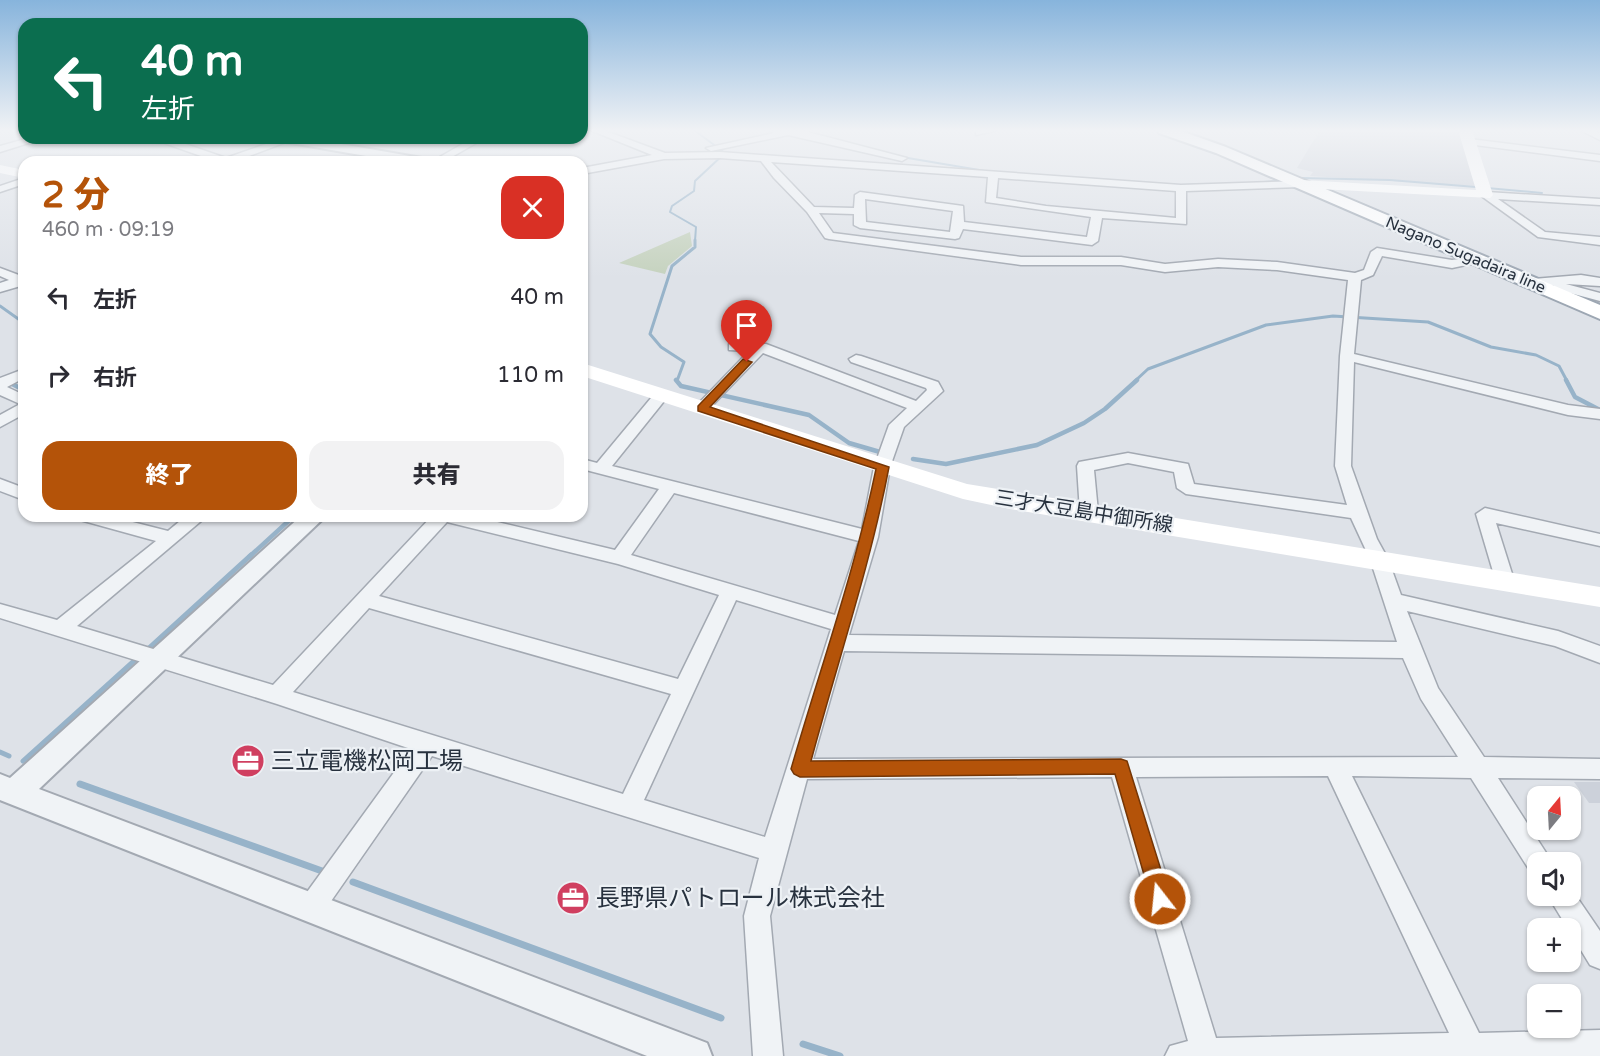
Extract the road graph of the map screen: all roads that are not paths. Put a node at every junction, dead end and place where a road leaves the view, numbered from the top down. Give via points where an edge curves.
1 (781, 179) edge
2 (993, 179) edge
3 (1044, 179) edge
4 (1290, 179) edge
5 (1479, 179) edge
6 (18, 183) edge
7 (1301, 184) junction
8 (1181, 188) junction
9 (0, 189) edge
10 (1485, 195) junction
11 (1600, 202) edge
12 (1046, 209) junction
13 (811, 210) junction
14 (859, 212) junction
15 (1097, 212) junction
16 (958, 225) junction
17 (1040, 236) junction
18 (1600, 241) edge
19 (1476, 259) junction
20 (1050, 261) junction
21 (0, 272) edge
22 (1355, 277) junction
23 (18, 279) edge
24 (1598, 279) edge
25 (18, 281) edge
26 (1541, 283) junction
27 (0, 288) edge
28 (1600, 297) edge
29 (1600, 313) edge
30 (734, 347) dead end
31 (761, 347) junction
32 (1347, 356) junction
33 (856, 359) dead end
34 (588, 371) edge
35 (18, 376) edge
36 (0, 384) edge
37 (0, 389) edge
38 (661, 396) junction
39 (18, 398) edge
40 (712, 398) junction
41 (918, 407) junction
42 (18, 412) edge
43 (1600, 414) edge
44 (0, 422) edge
45 (588, 465) edge
46 (882, 467) junction
47 (602, 468) junction
48 (0, 485) edge
49 (671, 485) junction
50 (18, 492) edge
51 (1089, 512) junction
52 (1359, 513) junction
53 (109, 522) edge
54 (190, 522) edge
55 (308, 522) edge
56 (439, 522) edge
57 (470, 522) edge
58 (869, 537) junction
59 (170, 538) junction
60 (1600, 540) edge
61 (619, 558) junction
62 (1379, 559) junction
63 (1504, 580) junction
64 (730, 591) junction
65 (1600, 597) edge
66 (366, 600) junction
67 (1394, 601) junction
68 (0, 611) edge
69 (60, 629) junction
70 (838, 633) junction
71 (1410, 650) junction
72 (1600, 654) edge
73 (158, 659) junction
74 (683, 689) junction
75 (278, 694) junction
76 (427, 745) junction
77 (1121, 766) junction
78 (1335, 766) junction
79 (800, 769) junction
80 (1478, 769) junction
81 (1600, 769) edge
82 (7, 790) edge
83 (629, 807) junction
84 (772, 851) junction
85 (1532, 852) edge
86 (1568, 906) edge
87 (311, 908) junction
88 (1600, 955) edge
89 (1600, 1045) edge
90 (1473, 1052) edge
91 (1193, 1055) edge
92 (694, 1056) edge
93 (768, 1056) edge

1 - 13 street
2 - 12 street via 990,200
3 - 8 street
4 - 7 main road, Nagano Sugadaira line
5 - 10 main road
6 - 9 street
7 - 8 street
7 - 10 main road
7 - 19 main road, Nagano Sugadaira line
8 - 15 street via 1182,222
10 - 11 street
10 - 18 street via 1542,236
12 - 15 street
12 - 17 street
13 - 14 street
13 - 20 street via 829,236 916,249
14 - 16 street via 860,225 956,236
14 - 16 street via 860,195 959,208
15 - 17 street via 1092,241
16 - 17 street
17 - 20 street
19 - 22 street via 1452,264 1377,252 1371,272
19 - 26 main road, Nagano Sugadaira line
20 - 22 street via 1121,261 1165,268 1218,263 1276,266
21 - 23 street
22 - 32 street
24 - 26 street
25 - 27 street
26 - 28 street
26 - 29 main road, Nagano Sugadaira line
30 - 31 street
31 - 40 street
31 - 41 street
32 - 43 street via 1568,410
32 - 52 street via 1343,466
33 - 41 street via 933,385 935,391
34 - 38 main road, 三才大豆島中御所線
35 - 36 street
37 - 39 street
38 - 40 main road, 三才大豆島中御所線
38 - 47 street
40 - 46 main road, 三才大豆島中御所線
41 - 46 street via 897,425
42 - 44 street
45 - 47 street
46 - 51 main road, 三才大豆島中御所線 via 974,493
46 - 58 street
47 - 49 street
48 - 50 street
49 - 58 street
49 - 61 street
51 - 52 street via 1085,466 1128,458 1182,468 1186,488 1253,501 1273,500
51 - 62 main road, 三才大豆島中御所線
52 - 62 street
53 - 59 street
54 - 59 street
55 - 73 street
56 - 66 street
57 - 61 street
58 - 70 street
59 - 69 street
60 - 63 street via 1485,514
61 - 64 street
62 - 63 main road, 三才大豆島中御所線
62 - 67 street
63 - 65 main road, 三才大豆島中御所線
64 - 70 street
64 - 74 street
66 - 74 street
66 - 75 street
67 - 71 street
67 - 72 street via 1558,639
68 - 69 street
69 - 73 street
70 - 71 street
70 - 79 street
71 - 80 street via 1429,693
73 - 75 street
73 - 82 street
74 - 83 street
75 - 76 street
76 - 83 street
76 - 87 street
77 - 78 street
77 - 79 street
77 - 91 street
78 - 80 street
78 - 90 street
79 - 84 street
80 - 81 street
80 - 85 street
82 - 87 street
83 - 84 street
84 - 93 street via 757,915
86 - 88 street
87 - 92 street
89 - 90 street
90 - 91 street

